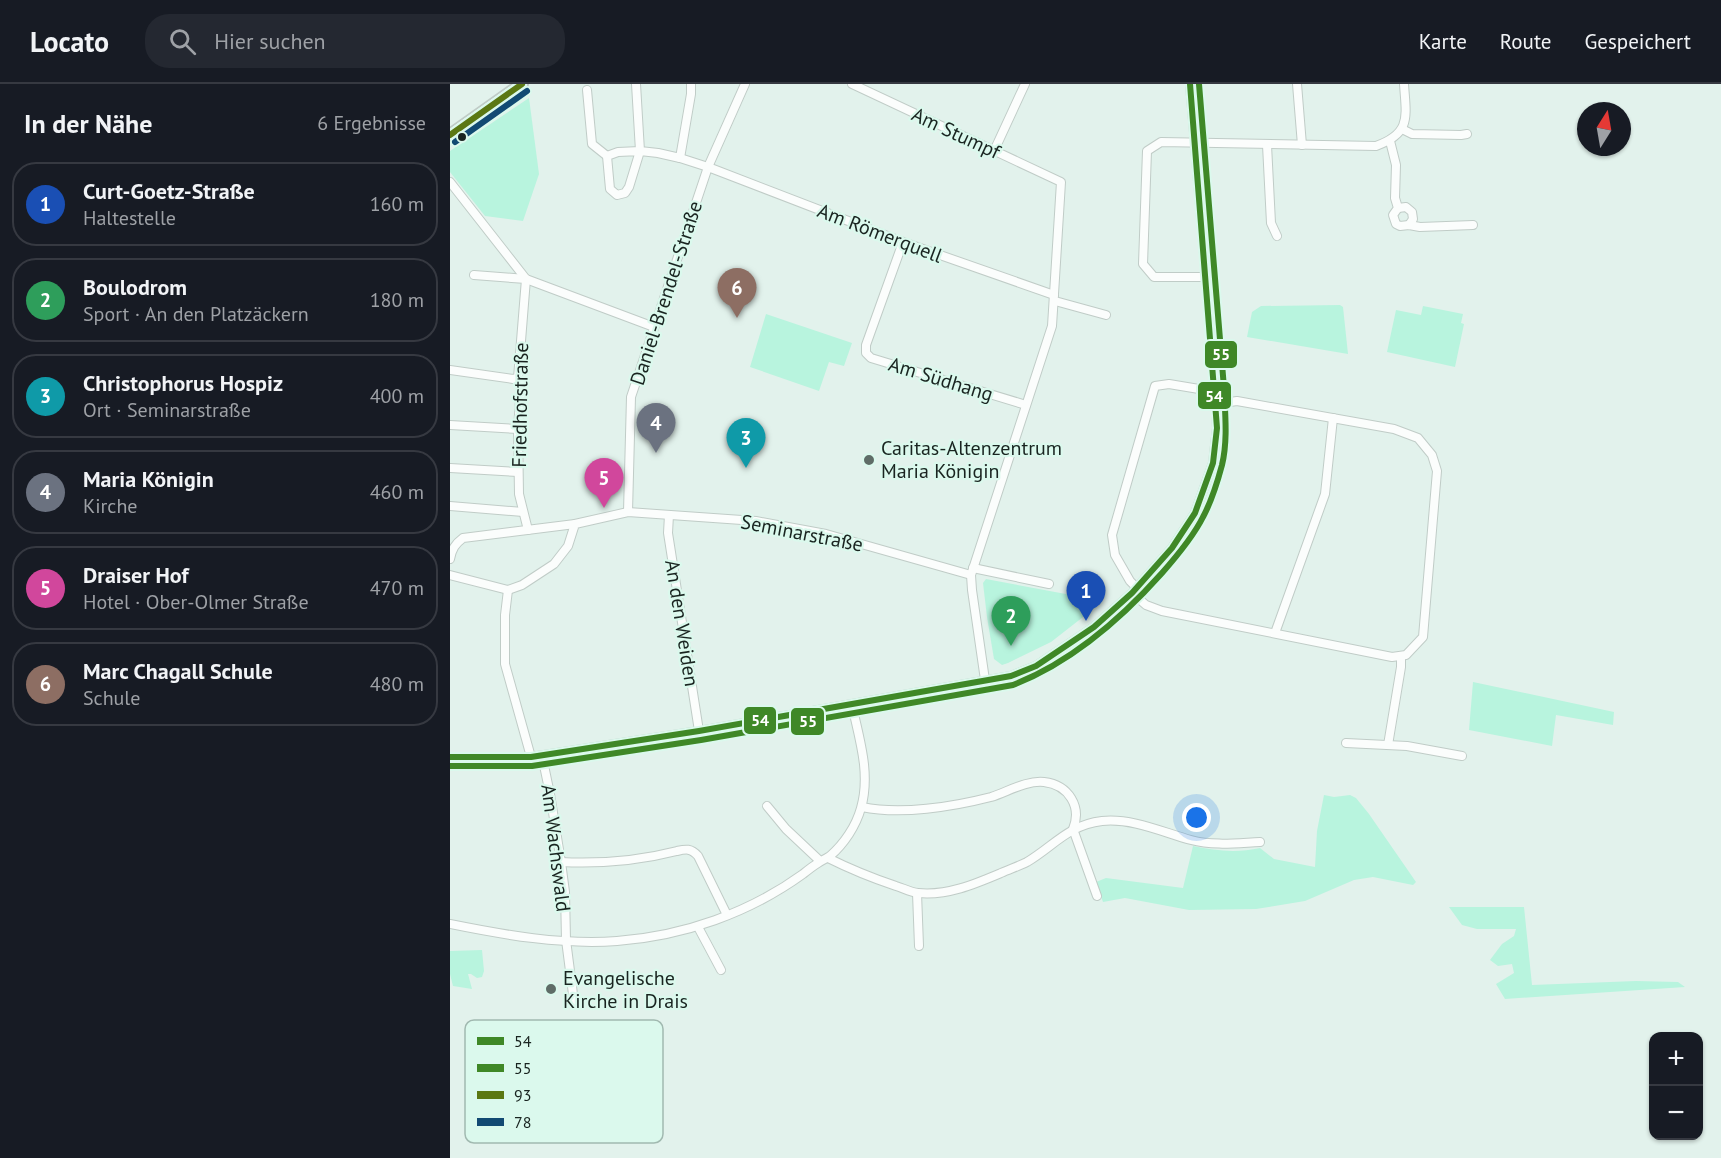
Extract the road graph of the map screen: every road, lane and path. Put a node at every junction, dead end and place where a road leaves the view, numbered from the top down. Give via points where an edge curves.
1 (522, 84) edge
2 (636, 84) edge
3 (691, 84) edge
4 (746, 84) edge
5 (852, 84) edge
6 (1025, 84) edge
7 (1190, 84) edge
8 (1297, 84) edge
9 (1404, 84) edge
10 (587, 90) dead end
11 (1402, 129) junction
12 (1467, 134) dead end
13 (450, 135) edge
14 (1390, 141) junction
15 (1195, 144) junction
16 (1268, 145) junction
17 (1302, 145) junction
18 (640, 151) junction
19 (994, 151) junction
20 (607, 156) junction
21 (681, 158) junction
22 (708, 167) junction
23 (450, 182) edge
24 (1398, 208) junction
25 (1408, 225) junction
26 (1473, 225) dead end
27 (1277, 236) dead end
28 (903, 242) junction
29 (474, 275) dead end
30 (1206, 277) junction
31 (526, 279) junction
32 (1054, 298) junction
33 (1106, 315) dead end
34 (654, 327) junction
35 (450, 370) edge
36 (518, 378) junction
37 (1215, 388) junction
38 (1216, 404) junction
39 (1026, 405) junction
40 (1334, 418) junction
41 (450, 425) edge
42 (518, 429) junction
43 (450, 468) edge
44 (518, 472) junction
45 (450, 506) edge
46 (523, 512) junction
47 (628, 512) junction
48 (669, 515) junction
49 (575, 524) junction
50 (528, 530) junction
51 (450, 559) edge
52 (972, 571) junction
53 (450, 575) edge
54 (1049, 584) dead end
55 (508, 590) junction
56 (1134, 591) junction
57 (1275, 633) junction
58 (1401, 657) junction
59 (985, 680) junction
60 (852, 705) junction
61 (699, 731) junction
62 (1346, 743) dead end
63 (1388, 745) junction
64 (542, 756) junction
65 (1462, 756) dead end
66 (450, 757) edge
67 (531, 757) junction
68 (767, 806) dead end
69 (862, 807) junction
70 (1073, 829) junction
71 (1260, 842) dead end
72 (824, 860) junction
73 (561, 862) junction
74 (917, 893) junction
75 (1096, 896) dead end
76 (727, 915) junction
77 (450, 924) edge
78 (698, 927) junction
79 (566, 940) junction
80 (918, 946) dead end
81 (722, 970) dead end
82 (574, 1002) dead end

1 - 13 main road
2 - 18 street
3 - 21 street
4 - 22 street, Daniel-Brendel-Straße
5 - 19 street, Am Stumpf
6 - 19 street
7 - 15 street
8 - 17 street
9 - 11 street via 1406,116
10 - 20 street via 592,144
11 - 12 street via 1412,134
11 - 14 street
14 - 17 street via 1376,146
14 - 24 street via 1396,165
15 - 16 street
15 - 30 street
15 - 30 street via 1161,142 1147,151 1143,264 1154,277
16 - 17 street
16 - 27 street via 1271,223
18 - 20 street, Am Römerquell
18 - 20 street via 629,187 617,195 610,189
18 - 21 street, Am Römerquell
19 - 32 street, Am Stumpf via 1061,182
21 - 22 street, Am Römerquell
22 - 28 street, Am Römerquell
22 - 34 street, Daniel-Brendel-Straße
23 - 31 street
24 - 25 street via 1406,207 1412,212 1413,219
24 - 25 street via 1393,215 1396,224
25 - 26 street
28 - 32 street, Am Römerquell
28 - 39 street, Am Südhang via 866,353 871,358
29 - 31 street
30 - 37 street
31 - 34 street
31 - 36 street, Friedhofstraße
32 - 33 street, Am Römerquell
32 - 39 street via 1052,326
34 - 47 street, Daniel-Brendel-Straße via 631,397
35 - 36 street
36 - 42 street, Friedhofstraße
37 - 38 street
37 - 56 street via 1168,384 1155,387 1112,535 1115,555
38 - 40 street via 1237,401
38 - 56 street via 1214,463 1195,513 1172,548
39 - 52 street
40 - 57 street via 1326,494
40 - 58 street via 1394,429 1418,438 1432,455 1437,471 1423,637
41 - 42 street
42 - 44 street, Friedhofstraße
43 - 44 street
44 - 46 street, Friedhofstraße
45 - 46 street
46 - 50 street, Friedhofstraße
47 - 48 street, Seminarstraße
47 - 49 street, Seminarstraße
48 - 52 street, Seminarstraße via 756,522 826,534
48 - 61 street, An den Weiden via 668,533
49 - 50 street, Seminarstraße
49 - 55 street via 568,546 554,564
50 - 51 street, Seminarstraße via 464,538 456,543
52 - 54 street, Seminarstraße
52 - 59 street
53 - 55 street
55 - 67 street via 506,664
56 - 57 street via 1146,605 1162,610
56 - 59 street via 1094,627 1036,666 1011,676
57 - 58 street
58 - 63 street
59 - 60 street
60 - 61 street
60 - 69 street via 866,770
61 - 64 street
62 - 63 street
63 - 65 street
64 - 67 street
64 - 73 street, Am Wachswald
66 - 67 street
68 - 72 street via 786,829
69 - 70 street via 938,807 990,797 1028,783 1046,783 1065,791 1075,806 1077,820
69 - 72 street via 844,841
70 - 71 street via 1088,823 1116,821 1203,842
70 - 74 street via 1026,862 968,887
70 - 75 street
72 - 74 street
72 - 76 street via 758,902
73 - 76 street via 628,861 686,849 693,851
73 - 79 street, Am Wachswald
74 - 80 street
76 - 78 street
77 - 79 street
78 - 79 street via 616,941
78 - 81 street
79 - 82 street, Am Wachswald

